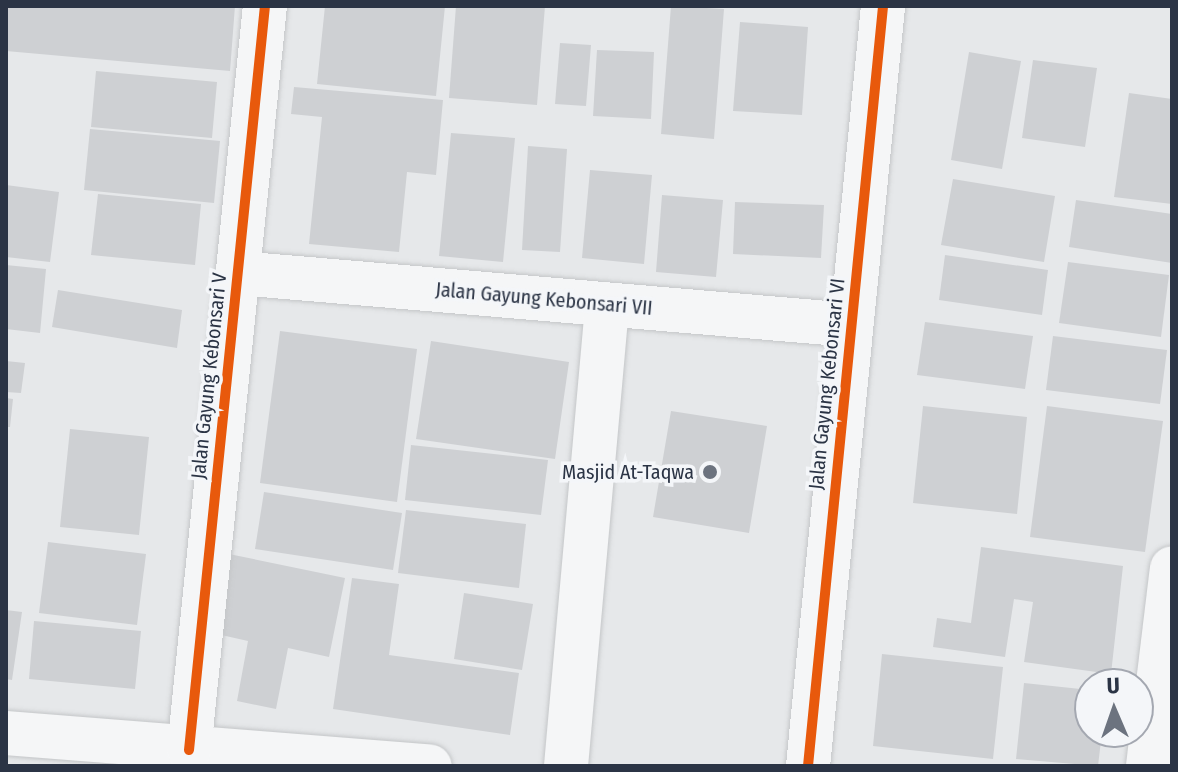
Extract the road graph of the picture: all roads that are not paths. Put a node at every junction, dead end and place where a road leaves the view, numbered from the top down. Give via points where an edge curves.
1 (265, 6) edge
2 (883, 6) edge
3 (238, 273) junction
4 (607, 305) junction
5 (851, 325) junction
6 (1172, 568) edge
7 (6, 733) edge
8 (189, 750) junction
9 (430, 766) edge
10 (566, 766) edge
11 (808, 766) edge
12 (1148, 766) edge

1 - 3 street, Jalan Gayung Kebonsari V
2 - 5 street, Jalan Gayung Kebonsari VI
3 - 4 street, Jalan Gayung Kebonsari VII
3 - 8 street, Jalan Gayung Kebonsari V
4 - 5 street, Jalan Gayung Kebonsari VII
4 - 10 street
5 - 11 street, Jalan Gayung Kebonsari VI
6 - 12 street
7 - 8 street
8 - 9 street

